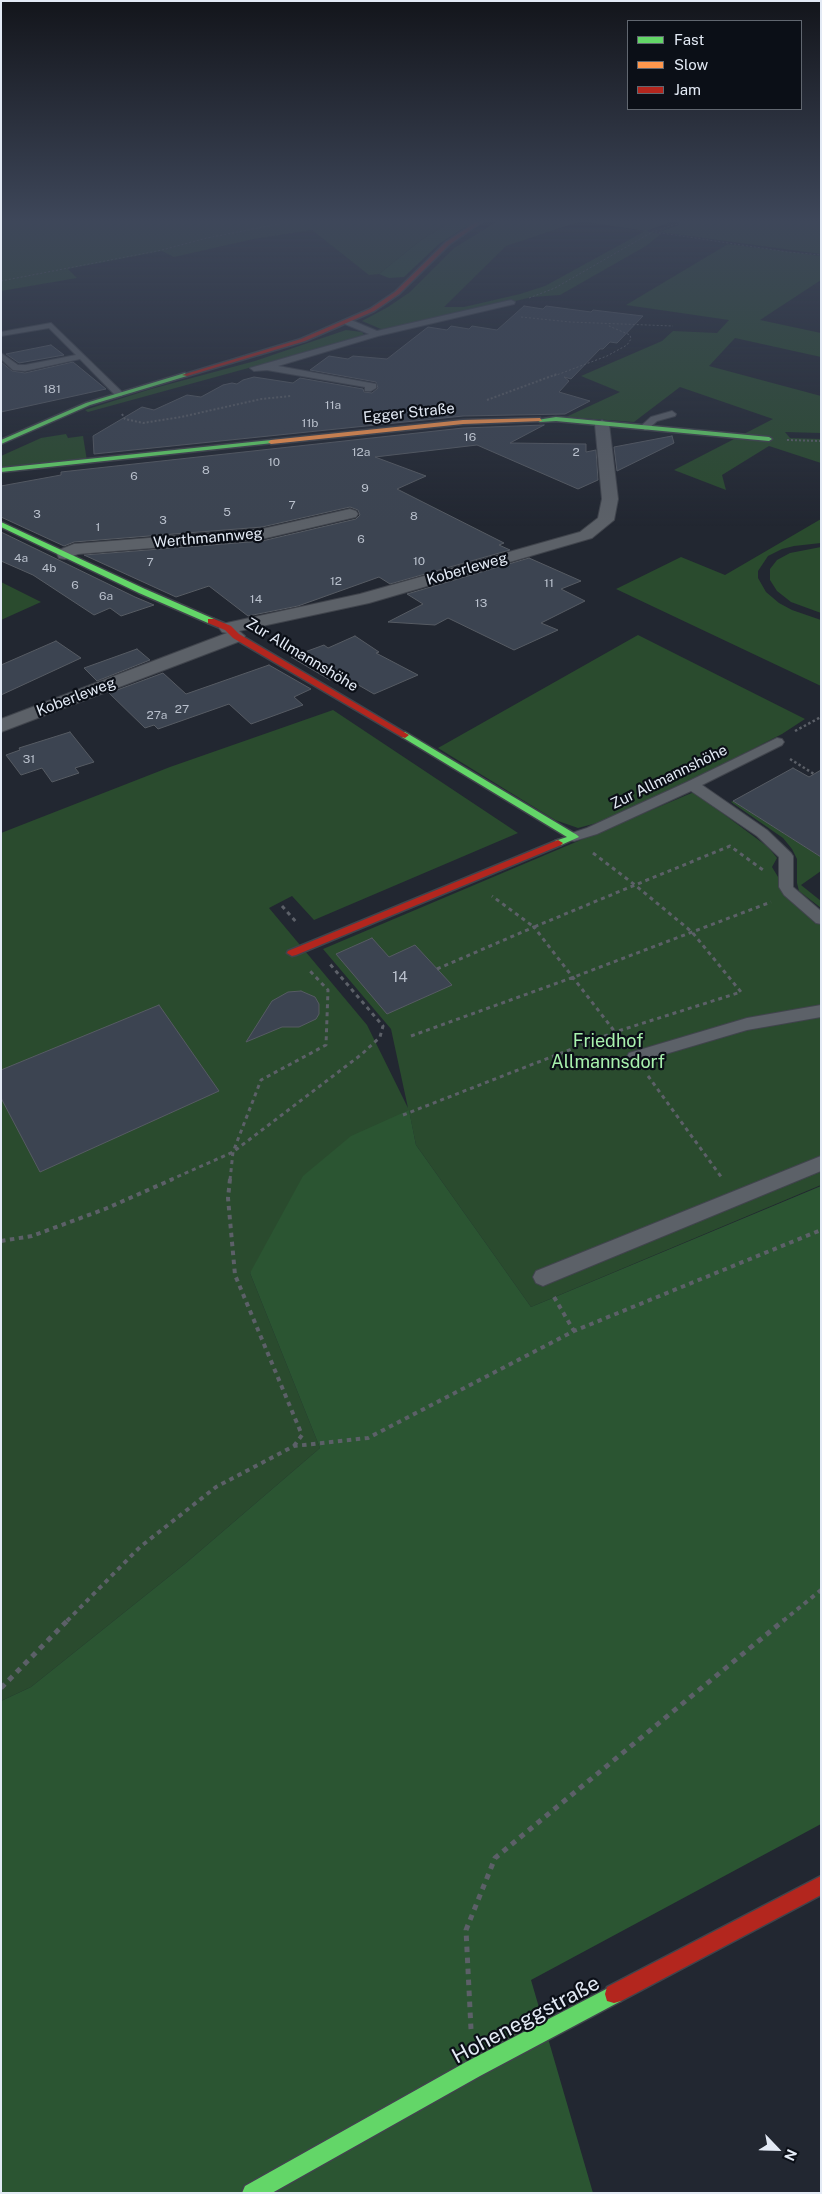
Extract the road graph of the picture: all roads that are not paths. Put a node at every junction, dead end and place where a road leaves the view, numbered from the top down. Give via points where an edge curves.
1 (432, 321) edge
2 (348, 322) joint
3 (1, 334) edge
4 (376, 334) junction
5 (1, 355) edge
6 (82, 356) junction
7 (254, 368) dead end
8 (267, 368) junction
9 (368, 389) dead end
10 (119, 394) junction
11 (672, 414) dead end
12 (602, 424) junction
13 (645, 427) junction
14 (769, 439) road end
15 (1, 442) edge
16 (1, 470) edge
17 (350, 514) dead end
18 (1, 524) edge
19 (65, 554) junction
20 (232, 632) junction
21 (1, 726) edge
22 (777, 742) road end
23 (692, 785) junction
24 (574, 837) junction
25 (821, 919) edge
26 (292, 953) road end
27 (821, 1011) edge
28 (635, 1057) road end
29 (821, 1163) edge
30 (543, 1277) road end
31 (821, 1886) edge
32 (252, 2193) edge

1 - 4 lane
2 - 4 lane
2 - 10 street via 270,351
3 - 6 lane via 51,324
4 - 8 lane
5 - 6 lane via 16,368
6 - 10 lane
7 - 8 lane
8 - 9 lane via 373,386
10 - 15 street
11 - 13 lane via 654,419
12 - 13 street, Egger Straße
12 - 16 street, Egger Straße via 556,419 462,422
12 - 20 street, Koberleweg via 610,499 606,520 586,535 363,599
13 - 14 street, Egger Straße
17 - 19 street, Werthmannweg via 262,534 95,547
18 - 19 street, Zur Allmannshöhe
19 - 20 street, Zur Allmannshöhe
20 - 21 street, Koberleweg
20 - 24 street, Zur Allmannshöhe
22 - 23 lane, Zur Allmannshöhe
23 - 24 lane, Zur Allmannshöhe
23 - 25 lane via 762,833 786,856 788,891
24 - 26 street, Zur Allmannshöhe via 528,853
27 - 28 lane via 747,1024
29 - 30 lane
31 - 32 street, Hoheneggstraße via 473,2069

